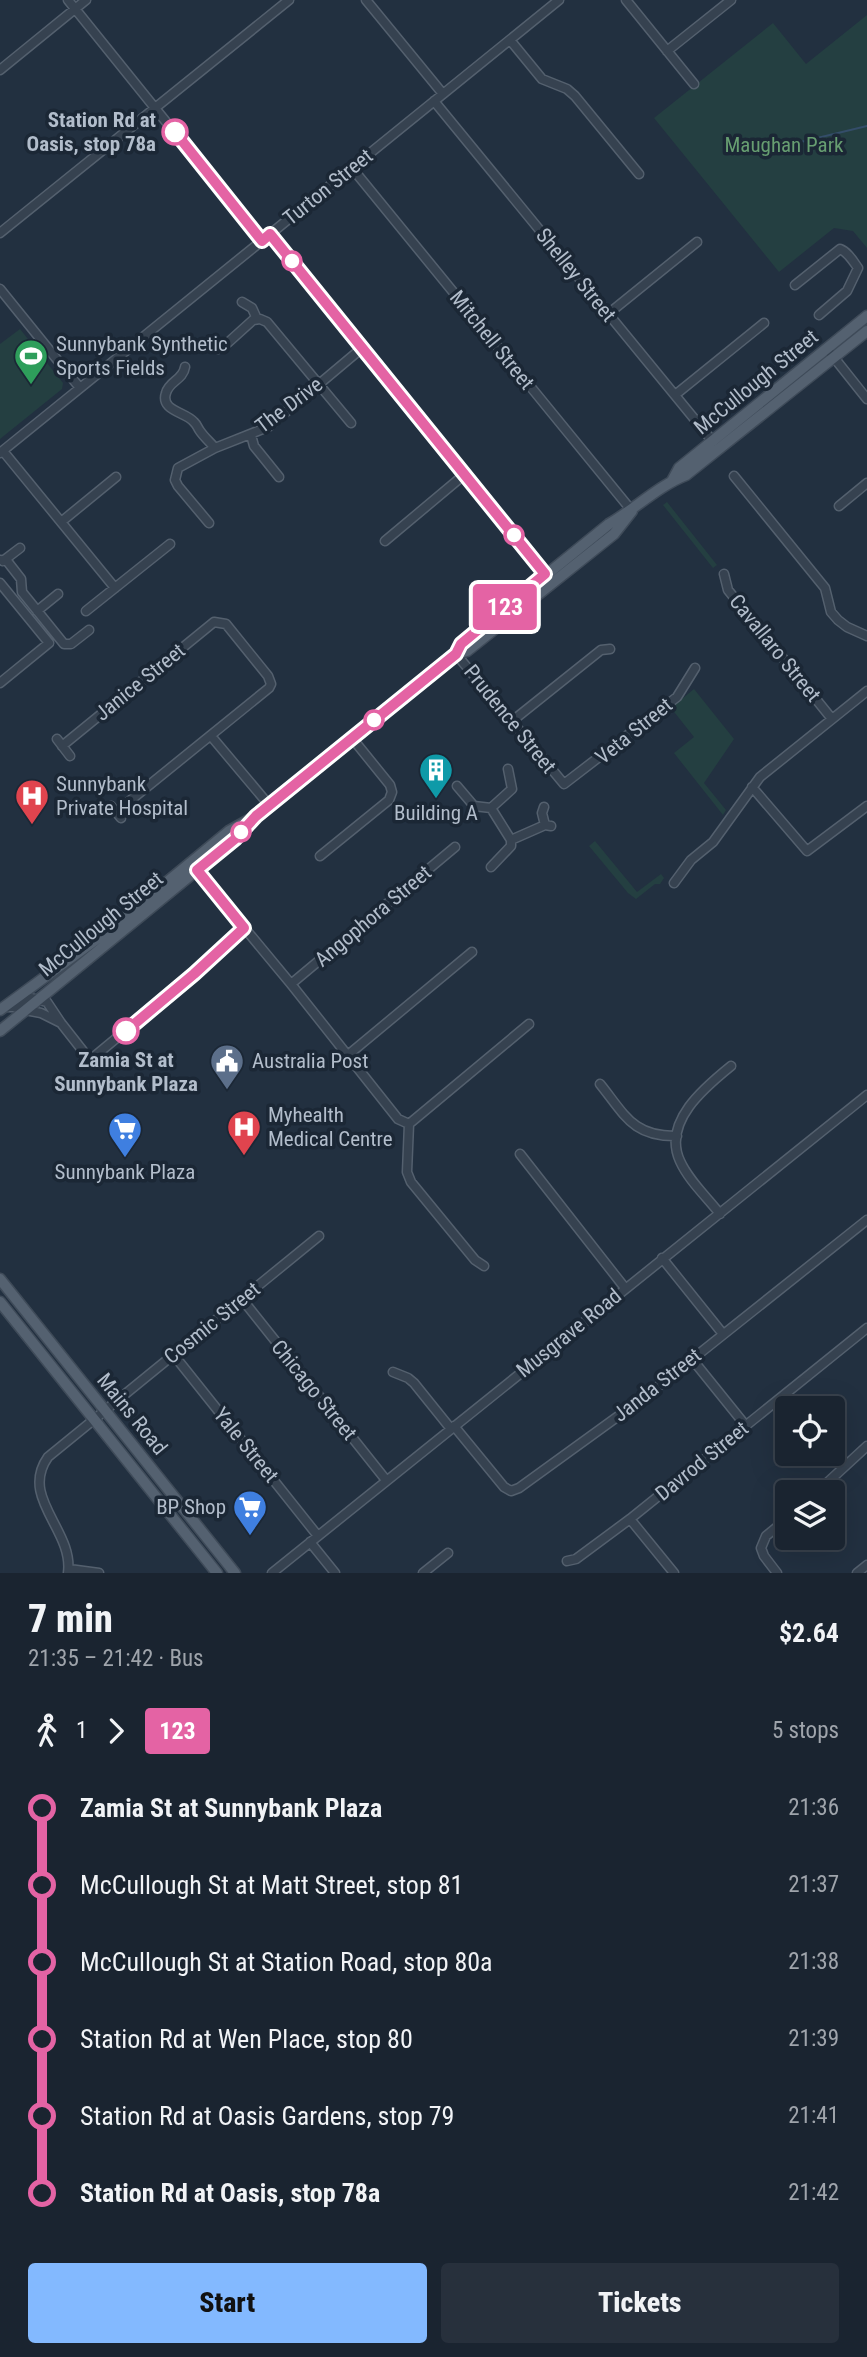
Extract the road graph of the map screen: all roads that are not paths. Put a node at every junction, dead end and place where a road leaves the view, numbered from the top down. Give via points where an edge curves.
1 (68, 0) edge
2 (86, 0) edge
3 (289, 0) edge
4 (366, 0) edge
5 (559, 0) edge
6 (626, 0) edge
7 (731, 0) edge
8 (546, 4) edge
9 (75, 9) junction
10 (510, 40) junction
11 (667, 51) junction
12 (0, 70) edge
13 (694, 84) dead end
14 (443, 94) junction
15 (434, 101) junction
16 (155, 108) junction
17 (352, 168) junction
18 (639, 174) dead end
19 (0, 233) edge
20 (270, 234) junction
21 (262, 241) junction
22 (697, 242) dead end
23 (795, 285) dead end
24 (0, 289) edge
25 (242, 302) dead end
26 (608, 314) junction
27 (818, 316) dead end
28 (867, 316) edge
29 (257, 319) junction
30 (764, 323) dead end
31 (867, 331) edge
32 (213, 346) dead end
33 (362, 348) junction
34 (828, 350) junction
35 (835, 359) junction
36 (185, 367) dead end
37 (318, 384) junction
38 (80, 388) junction
39 (675, 395) junction
40 (867, 399) edge
41 (351, 423) dead end
42 (251, 435) junction
43 (716, 445) junction
44 (215, 448) junction
45 (1, 452) edge
46 (465, 474) junction
47 (734, 476) dead end
48 (116, 477) dead end
49 (279, 477) dead end
50 (867, 483) edge
51 (839, 506) dead end
52 (632, 511) junction
53 (61, 522) junction
54 (209, 523) dead end
55 (385, 541) dead end
56 (170, 544) dead end
57 (20, 548) dead end
58 (2, 561) edge
59 (545, 574) junction
60 (724, 574) dead end
61 (0, 583) edge
62 (553, 583) junction
63 (115, 588) junction
64 (58, 594) dead end
65 (37, 611) junction
66 (86, 611) dead end
67 (89, 631) dead end
68 (867, 636) edge
69 (610, 649) dead end
70 (456, 654) junction
71 (695, 668) dead end
72 (0, 683) edge
73 (867, 691) edge
74 (832, 719) junction
75 (512, 722) junction
76 (211, 736) junction
77 (352, 738) junction
78 (70, 756) dead end
79 (508, 769) dead end
80 (564, 784) joint
81 (457, 786) dead end
82 (752, 787) junction
83 (269, 805) junction
84 (867, 806) edge
85 (544, 807) dead end
86 (491, 808) junction
87 (116, 812) dead end
88 (511, 840) junction
89 (455, 847) dead end
90 (320, 856) dead end
91 (194, 867) junction
92 (491, 867) dead end
93 (674, 883) dead end
94 (244, 928) junction
95 (472, 952) dead end
96 (291, 984) junction
97 (40, 998) junction
98 (2, 1009) edge
99 (25, 1010) junction
100 (61, 1023) junction
101 (529, 1024) dead end
102 (0, 1031) edge
103 (348, 1055) junction
104 (731, 1066) dead end
105 (600, 1084) dead end
106 (867, 1095) edge
107 (409, 1124) junction
108 (677, 1136) junction
109 (520, 1154) dead end
110 (720, 1214) junction
111 (867, 1220) edge
112 (319, 1236) dead end
113 (662, 1258) junction
114 (484, 1266) dead end
115 (0, 1279) edge
116 (625, 1288) junction
117 (242, 1299) junction
118 (0, 1302) edge
119 (867, 1328) edge
120 (723, 1334) junction
121 (173, 1354) junction
122 (692, 1359) junction
123 (393, 1372) dead end
124 (105, 1410) junction
125 (93, 1419) junction
126 (746, 1426) junction
127 (452, 1428) junction
128 (867, 1446) edge
129 (386, 1480) junction
130 (830, 1480) edge
131 (630, 1519) junction
132 (775, 1529) edge
133 (318, 1536) junction
134 (310, 1542) junction
135 (448, 1553) dead end
136 (567, 1561) dead end
137 (867, 1565) edge
138 (68, 1571) edge
139 (99, 1573) edge
140 (217, 1573) edge
141 (235, 1573) edge
142 (272, 1573) edge
143 (335, 1573) edge
144 (423, 1573) edge
145 (674, 1573) edge
146 (777, 1573) edge
147 (857, 1573) edge

1 - 9 street
2 - 9 street
3 - 16 street
4 - 14 street
5 - 8 street, Turton Street
6 - 11 street
7 - 11 street
8 - 10 street, Turton Street
9 - 12 street
9 - 16 street
10 - 14 street, Turton Street
10 - 18 street via 542,79 575,96
11 - 13 street
14 - 15 street, Turton Street
15 - 17 street, Turton Street
15 - 26 street, Shelley Street
16 - 19 street
16 - 21 street
17 - 20 street, Turton Street
17 - 52 street, Mitchell Street
20 - 21 street, Turton Street
20 - 33 street
21 - 38 street, Turton Street
22 - 26 street
23 - 27 street via 840,249 858,268 847,292
24 - 38 street
25 - 29 street via 252,308
26 - 39 street, Shelley Street
28 - 34 main road, McCullough Street
29 - 32 street via 222,348
29 - 37 street via 267,322
30 - 39 street
31 - 35 main road, McCullough Street
33 - 37 street, The Drive
33 - 46 street
34 - 35 street
34 - 43 main road, McCullough Street
35 - 40 street
35 - 43 main road, McCullough Street
36 - 44 street via 183,376 169,386 166,402 193,421
37 - 41 street
37 - 42 street, The Drive via 268,427
38 - 45 street, Turton Street
39 - 43 street, Shelley Street
42 - 44 street, The Drive
42 - 49 street via 254,446
43 - 52 main road, McCullough Street via 679,468 672,481
44 - 54 street, The Drive via 185,463 175,474 178,485
45 - 53 street
46 - 55 street
46 - 59 street
47 - 68 street via 825,588 831,612 847,627
48 - 53 street
50 - 51 street
52 - 59 main road, McCullough Street
52 - 62 main road, McCullough Street via 614,534
53 - 63 street
56 - 63 street
57 - 58 street
58 - 65 street via 21,579 22,592
59 - 62 street
59 - 70 main road, McCullough Street via 461,644
60 - 74 street, Cavallaro Street via 728,590
61 - 72 street via 49,643
62 - 70 main road, McCullough Street via 467,651
63 - 66 street
64 - 65 street
65 - 67 street via 64,644
69 - 75 street via 601,650
70 - 75 street, Prudence Street
70 - 77 main road, McCullough Street
71 - 80 street, Veta Street via 677,697
73 - 74 street
74 - 82 street
75 - 80 street, Prudence Street
76 - 78 street, Janice Street via 271,684 220,622 214,622 59,742
76 - 83 street
76 - 87 street
77 - 83 main road, McCullough Street
77 - 90 street via 390,785 389,800
79 - 86 street via 512,789
81 - 86 street via 474,806
82 - 84 street via 807,851
82 - 93 street via 713,842 691,860
83 - 91 main road, McCullough Street via 235,839
85 - 88 street via 548,825
86 - 88 street
88 - 92 street via 511,846
89 - 96 street, Angophora Street
91 - 94 street
91 - 97 main road, McCullough Street
91 - 98 main road, McCullough Street
94 - 96 street
94 - 100 street via 90,1060
95 - 103 street
96 - 103 street
97 - 98 street
97 - 99 main road, McCullough Street
97 - 100 street
99 - 100 street
99 - 102 main road, McCullough Street
101 - 107 street
103 - 107 street via 398,1119
104 - 108 street via 691,1102
105 - 108 street via 643,1132
106 - 110 street, Musgrave Road
107 - 114 street via 407,1172 411,1182
108 - 110 street via 678,1158
109 - 116 street
110 - 113 street, Musgrave Road
111 - 120 street, Janda Street
112 - 117 street, Cosmic Street
113 - 116 street, Musgrave Road
113 - 120 street
115 - 124 main road, Mains Road
116 - 127 street, Musgrave Road
117 - 121 street, Cosmic Street
117 - 129 street, Chicago Street
118 - 125 main road, Mains Road
119 - 126 street, Davrod Street
120 - 122 street, Janda Street
121 - 124 street, Cosmic Street
121 - 133 street, Yale Street
122 - 126 street
122 - 127 street, Janda Street via 511,1491
123 - 127 street via 414,1383
124 - 125 street, Cosmic Street
124 - 141 main road, Mains Road
125 - 138 street, Cosmic Street via 50,1454 39,1475 41,1498 66,1545
125 - 140 main road, Mains Road
126 - 131 street, Davrod Street
127 - 129 street, Musgrave Road
128 - 130 street
129 - 133 street, Musgrave Road
131 - 136 street, Davrod Street
131 - 145 street
132 - 146 street via 761,1548
133 - 134 street, Musgrave Road
134 - 142 street, Musgrave Road
134 - 143 street
135 - 144 street
137 - 147 street
138 - 139 street

